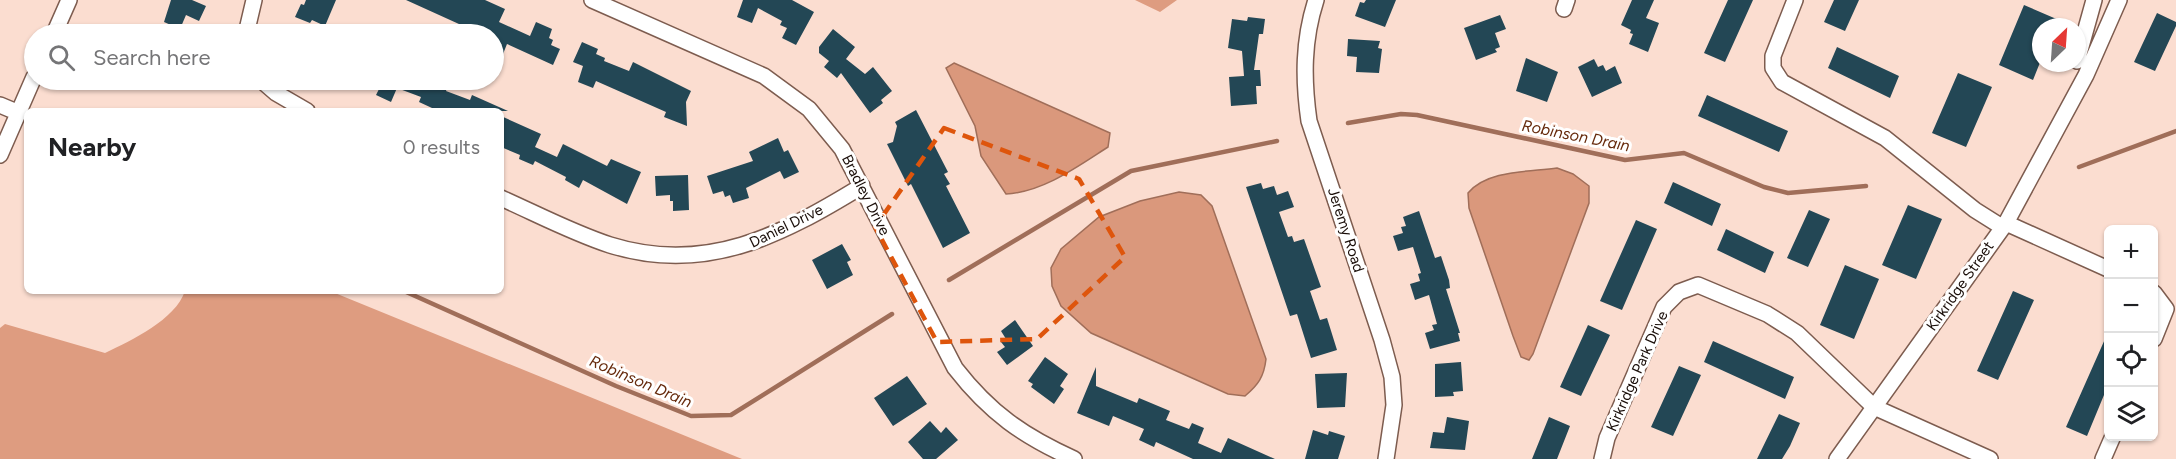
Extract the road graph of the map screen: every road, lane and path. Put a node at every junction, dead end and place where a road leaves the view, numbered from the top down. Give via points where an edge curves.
1 (69, 0) edge
2 (254, 0) edge
3 (592, 0) edge
4 (1316, 0) edge
5 (1795, 0) edge
6 (2096, 0) edge
7 (2117, 4) edge
8 (58, 24) edge
9 (248, 24) edge
10 (2086, 33) edge
11 (2075, 72) edge
12 (29, 90) edge
13 (273, 90) edge
14 (0, 105) edge
15 (2069, 105) junction
16 (302, 108) edge
17 (19, 113) junction
18 (0, 155) edge
19 (862, 186) junction
20 (504, 199) edge
21 (2004, 225) junction
22 (2104, 267) edge
23 (2158, 298) edge
24 (2158, 329) edge
25 (1874, 407) junction
26 (2111, 441) edge
27 (1074, 459) edge
28 (1386, 459) edge
29 (1602, 459) edge
30 (1837, 459) edge
31 (1990, 459) edge
32 (2103, 459) edge

1 - 8 street
2 - 9 street
3 - 19 street, Bradley Drive via 781,86 823,125 842,149
4 - 28 street, Jeremy Road via 1306,38 1308,112 1392,377 1394,405
5 - 21 street via 1773,56 1773,68 1782,82 1886,138 1975,210
6 - 7 street
6 - 10 street, Kirkridge Street
7 - 15 street, Kirkridge Street
11 - 15 street, Kirkridge Street
12 - 17 street
13 - 16 street
14 - 17 street
15 - 21 street, Kirkridge Street
17 - 18 street
19 - 20 street, Daniel Drive via 766,238 724,252 676,257 609,245
19 - 27 street, Bradley Drive via 944,349 969,387 1017,431
21 - 22 street
21 - 25 street, Kirkridge Street
23 - 24 street via 2166,309
25 - 29 street, Kirkridge Park Drive via 1797,333 1736,300 1693,285 1664,307 1607,438
25 - 30 street, Kirkridge Street
25 - 31 street, Kirkridge Park Drive
26 - 32 street

